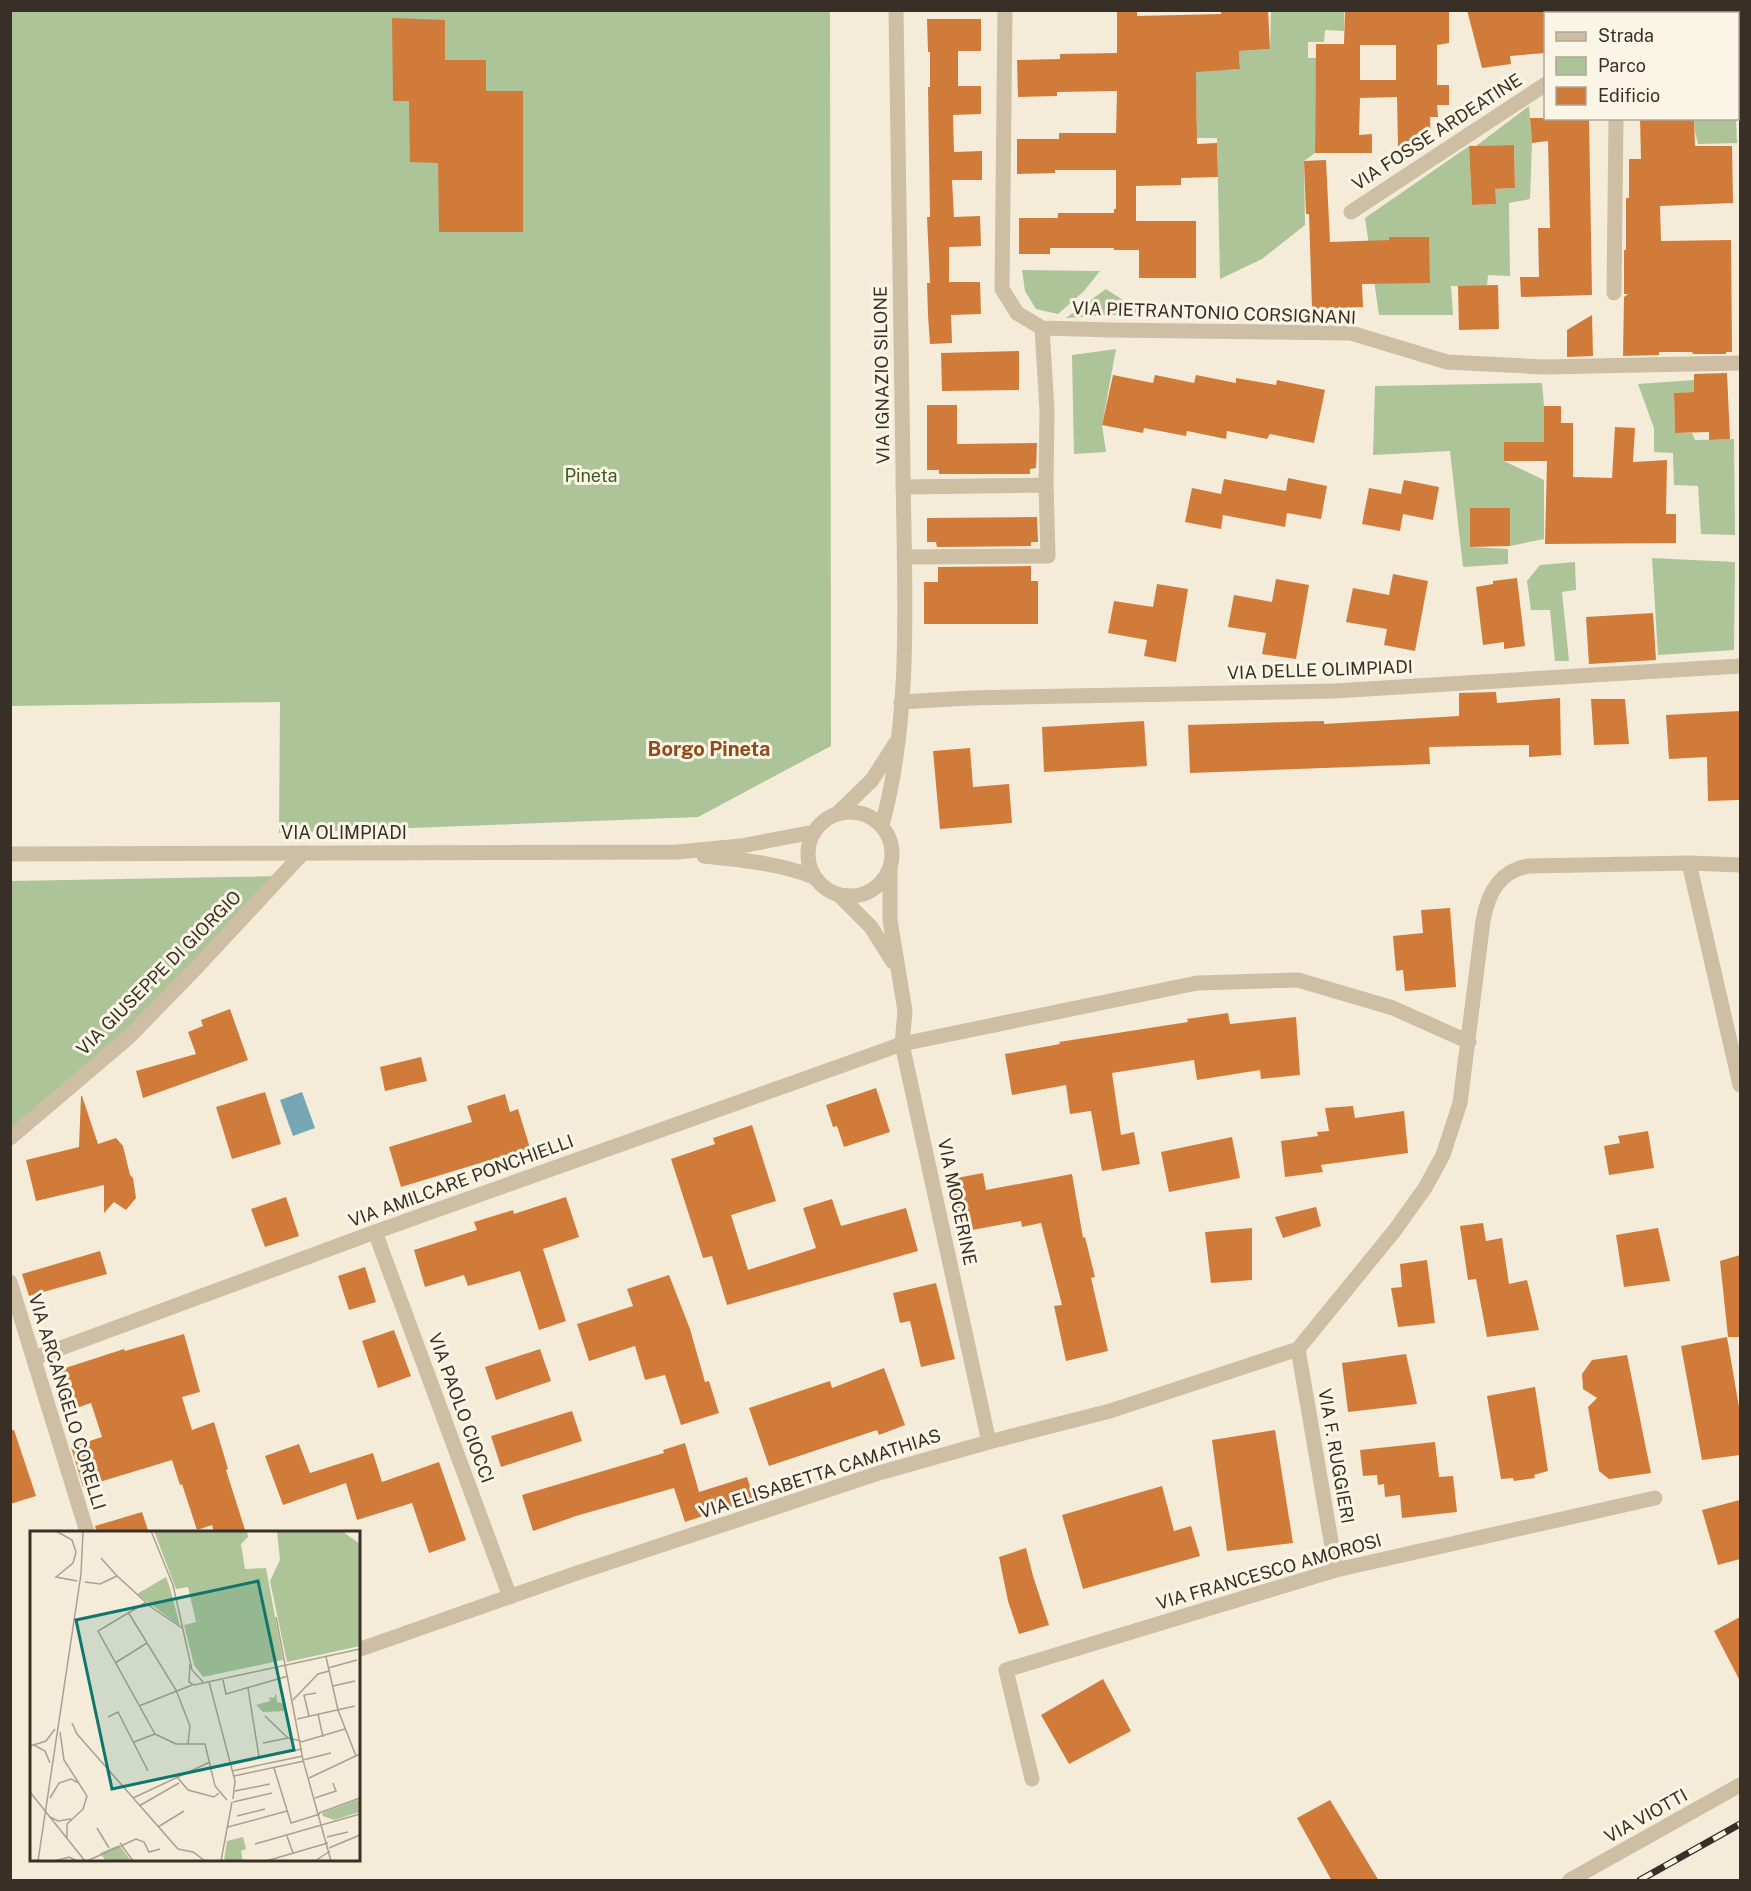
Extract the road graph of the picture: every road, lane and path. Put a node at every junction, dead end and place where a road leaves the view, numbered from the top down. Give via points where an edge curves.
1 (896, 10) edge
2 (1005, 10) edge
3 (1544, 85) edge
4 (1616, 120) edge
5 (1351, 212) dead end
6 (1614, 293) dead end
7 (1042, 328) junction
8 (1740, 363) edge
9 (1046, 485) junction
10 (903, 487) junction
11 (904, 557) junction
12 (1740, 666) edge
13 (901, 702) junction
14 (898, 738) junction
15 (838, 813) junction
16 (882, 825) junction
17 (814, 832) junction
18 (677, 852) junction
19 (303, 853) junction
20 (10, 854) edge
21 (1689, 863) junction
22 (1740, 865) edge
23 (890, 870) junction
24 (814, 877) junction
25 (838, 895) junction
26 (898, 970) junction
27 (1469, 1042) junction
28 (902, 1044) junction
29 (1740, 1085) edge
30 (10, 1138) edge
31 (375, 1232) junction
32 (10, 1282) edge
33 (1298, 1349) junction
34 (33, 1358) junction
35 (989, 1442) junction
36 (1655, 1498) dead end
37 (86, 1531) edge
38 (1336, 1570) junction
39 (510, 1597) junction
40 (360, 1649) edge
41 (1032, 1779) dead end
42 (1740, 1785) edge
43 (1570, 1881) edge

1 - 10 street, VIA IGNAZIO SILONE
2 - 7 street via 1002,289 1017,313
3 - 5 street, VIA FOSSE ARDEATINE
4 - 6 street
7 - 8 street, VIA PIETRANTONIO CORSIGNANI via 1351,333 1447,362 1544,367
7 - 9 street
9 - 10 street
9 - 11 street via 1048,556
10 - 11 street, VIA IGNAZIO SILONE
11 - 13 street, VIA IGNAZIO SILONE
12 - 13 street, VIA DELLE OLIMPIADI via 1334,691
13 - 14 street, VIA IGNAZIO SILONE
14 - 15 street, VIA IGNAZIO SILONE via 872,780
14 - 16 street, VIA IGNAZIO SILONE
15 - 16 street via 862,813
15 - 17 street
16 - 23 street via 892,846
17 - 18 street, VIA OLIMPIADI via 741,846
17 - 24 street via 808,855
18 - 19 street, VIA OLIMPIADI
18 - 24 street, VIA OLIMPIADI via 758,863
19 - 20 street, VIA OLIMPIADI
19 - 30 street, VIA GIUSEPPE DI GIORGIO via 129,1037
21 - 22 street
21 - 27 street via 1529,866 1504,876 1485,909
21 - 29 street
23 - 25 street via 879,885 863,895
23 - 26 street, VIA MOCERINE via 890,920
24 - 25 street
25 - 26 street, VIA MOCERINE via 871,927
26 - 28 street, VIA MOCERINE via 904,1011
27 - 28 street, VIA AMILCARE PONCHIELLI via 1393,1008 1298,980 1197,983
27 - 33 street via 1456,1119 1433,1174 1389,1238
28 - 31 street, VIA AMILCARE PONCHIELLI
28 - 35 street, VIA MOCERINE
31 - 34 street, VIA AMILCARE PONCHIELLI
31 - 39 street, VIA PAOLO CIOCCI
32 - 34 street, VIA ARCANGELO CORELLI
33 - 35 street, VIA ELISABETTA CAMATHIAS via 1110,1411
33 - 38 street, VIA F. RUGGIERI
34 - 37 street, VIA ARCANGELO CORELLI
35 - 39 street, VIA ELISABETTA CAMATHIAS via 879,1473
36 - 38 street, VIA FRANCESCO AMOROSI
38 - 41 street, VIA FRANCESCO AMOROSI via 1006,1670
39 - 40 street, VIA ELISABETTA CAMATHIAS
42 - 43 street, VIA VIOTTI

